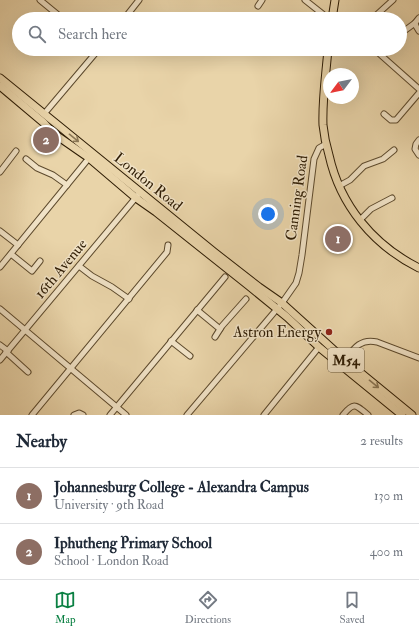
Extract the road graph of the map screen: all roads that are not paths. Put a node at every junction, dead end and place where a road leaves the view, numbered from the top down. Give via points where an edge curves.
1 (40, 0) edge
2 (139, 0) edge
3 (262, 0) edge
4 (306, 0) edge
5 (335, 0) edge
6 (393, 0) edge
7 (258, 6) dead end
8 (55, 12) edge
9 (130, 12) edge
10 (322, 12) edge
11 (332, 12) edge
12 (380, 12) edge
13 (419, 18) edge
14 (415, 23) junction
15 (407, 29) edge
16 (419, 30) edge
17 (93, 56) edge
18 (327, 56) edge
19 (382, 56) edge
20 (0, 78) edge
21 (0, 86) edge
22 (419, 89) edge
23 (419, 93) edge
24 (44, 114) junction
25 (384, 114) dead end
26 (419, 140) edge
27 (326, 144) junction
28 (394, 150) dead end
29 (16, 151) dead end
30 (419, 155) edge
31 (89, 158) junction
32 (26, 159) dead end
33 (0, 172) edge
34 (67, 185) junction
35 (339, 186) junction
36 (138, 195) junction
37 (392, 198) dead end
38 (360, 220) junction
39 (0, 231) edge
40 (18, 245) junction
41 (168, 245) dead end
42 (11, 254) junction
43 (40, 261) dead end
44 (79, 266) junction
45 (0, 267) edge
46 (419, 268) edge
47 (225, 277) dead end
48 (129, 299) junction
49 (246, 299) dead end
50 (279, 306) junction
51 (0, 309) edge
52 (197, 310) junction
53 (220, 329) junction
54 (26, 330) junction
55 (215, 337) dead end
56 (171, 341) junction
57 (0, 345) edge
58 (319, 347) junction
59 (7, 352) junction
60 (190, 356) dead end
61 (419, 358) edge
62 (0, 360) edge
63 (345, 360) junction
64 (70, 368) junction
65 (28, 372) dead end
66 (116, 407) junction
67 (32, 415) edge
68 (74, 415) edge
69 (83, 415) edge
70 (110, 415) edge
71 (126, 415) edge
72 (187, 415) edge
73 (264, 415) edge
74 (343, 415) edge
75 (368, 415) edge
76 (402, 415) edge
77 (412, 415) edge

1 - 8 street
2 - 9 street
3 - 7 street
4 - 10 street
5 - 11 main road
6 - 12 street
13 - 14 street
14 - 15 street
14 - 16 street
17 - 24 street
18 - 27 main road, Canning Road via 323,108
19 - 22 street
20 - 24 main road, London Road / M54
21 - 31 main road, London Road / M54 via 53,133
23 - 25 street via 396,120 391,120
24 -> 36 main road, London Road / M54
26 - 30 street via 415,146
27 - 35 main road
27 - 50 street, Canning Road via 319,148 314,159 299,273 293,288
28 - 35 street via 383,159 364,166 350,180
29 - 33 street
31 - 34 street
31 - 36 main road, London Road / M54
32 - 34 street
34 - 40 street
35 - 38 main road
36 - 44 street, 16th Avenue
36 - 50 main road, London Road / M54 via 259,287
37 - 38 street via 371,209
38 - 46 main road via 382,244
39 - 40 street
40 - 42 street
41 - 48 street via 167,252
42 - 43 street via 32,271
42 - 45 street
44 - 48 street
44 - 54 street, 16th Avenue
47 - 52 street
48 - 64 street
49 - 53 street
50 - 58 main road, M54
50 - 63 main road, M54
50 - 72 street, Canning Road
51 - 54 street
52 - 53 street
52 - 56 street
53 - 55 street
54 - 59 street, 16th Avenue
54 - 64 street
56 - 60 street
56 - 66 street
57 - 59 street
58 - 73 street
58 - 76 main road, M54
59 - 62 street, 16th Avenue
59 - 65 street
61 - 63 street via 370,341 357,345
63 -> 77 main road, M54
64 - 66 street
64 - 67 street
66 - 70 street
66 - 71 street
68 - 69 street
74 - 75 street via 352,406 358,406

